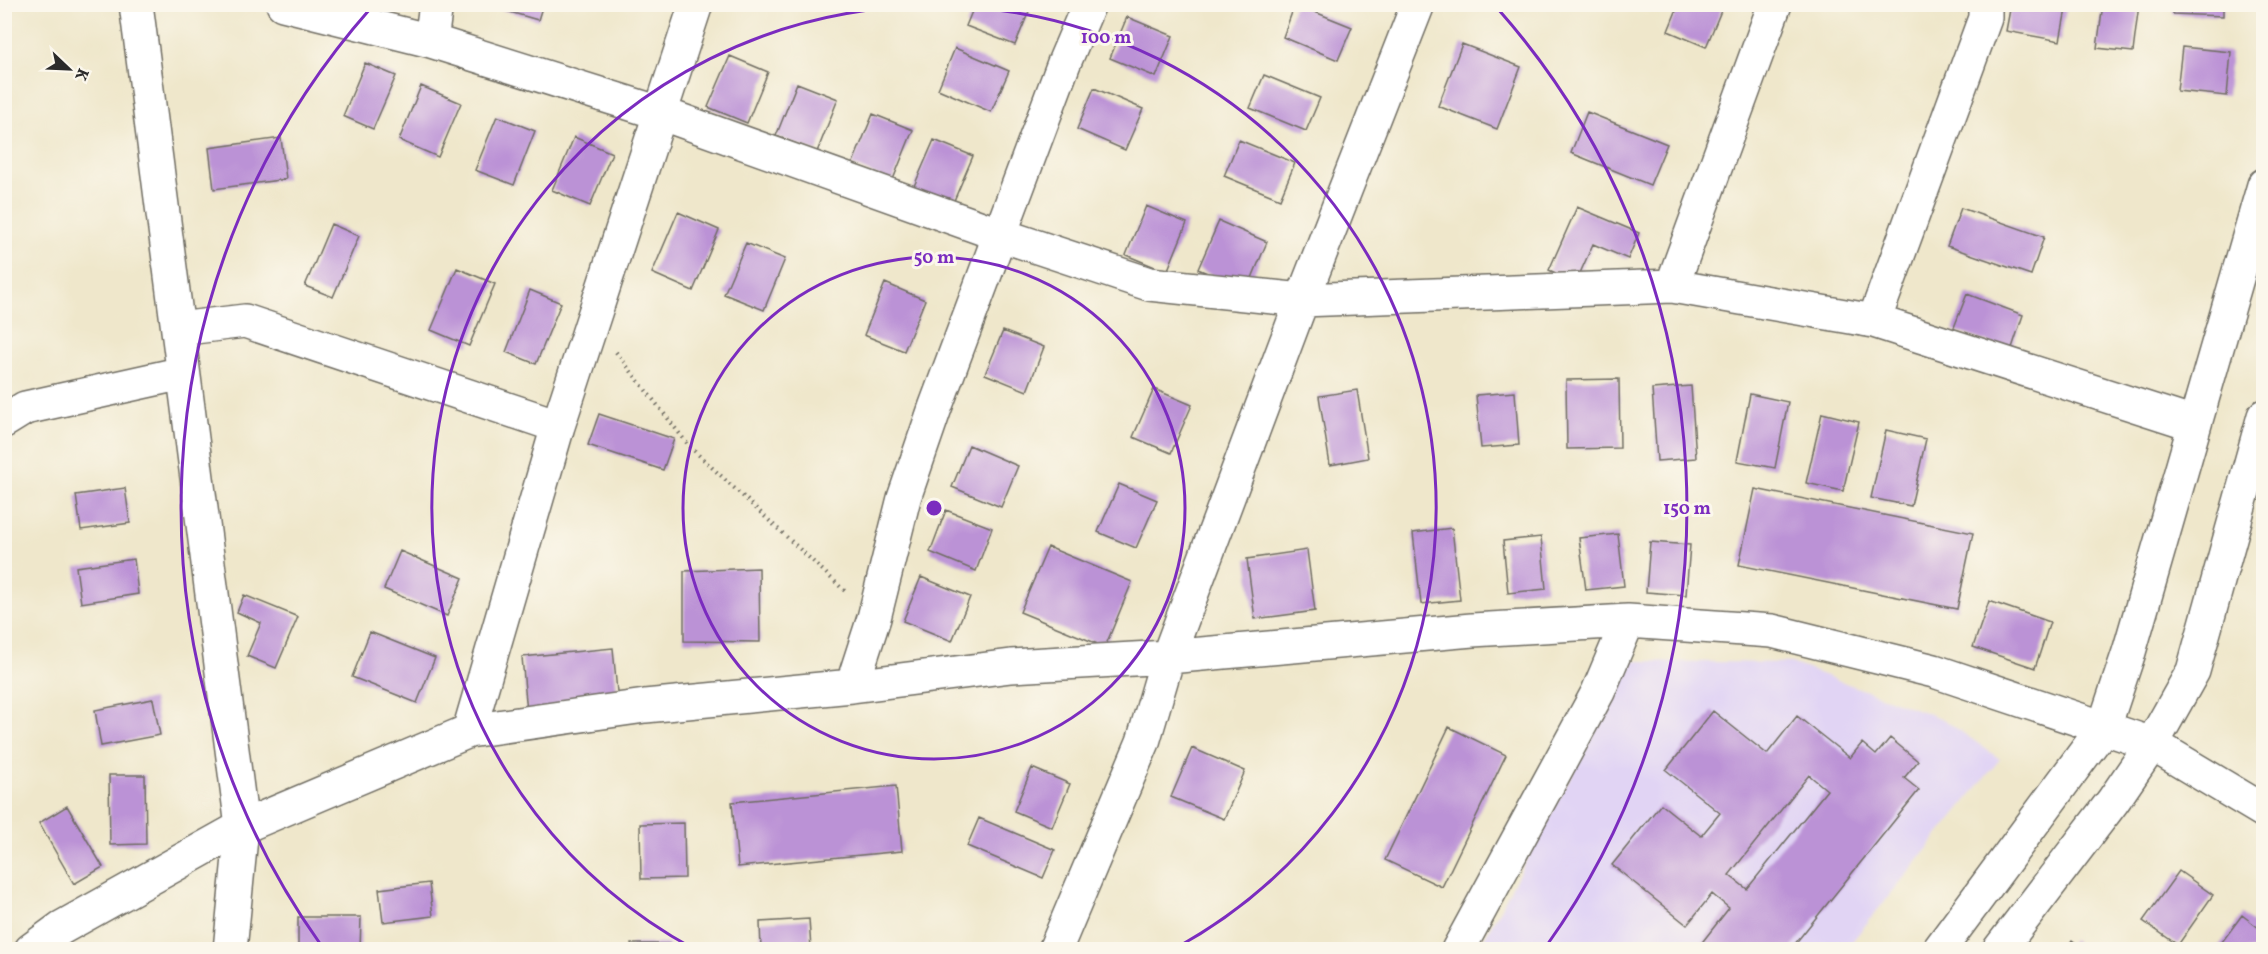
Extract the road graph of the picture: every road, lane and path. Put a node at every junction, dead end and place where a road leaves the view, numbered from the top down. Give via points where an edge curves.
1 (136, 4) edge
2 (283, 4) edge
3 (436, 4) edge
4 (696, 4) edge
5 (1089, 4) edge
6 (1418, 4) edge
7 (1775, 4) edge
8 (1985, 4) edge
9 (431, 41) junction
10 (660, 113) junction
11 (2264, 185) edge
12 (1001, 235) junction
13 (1672, 286) junction
14 (1302, 300) junction
15 (592, 320) junction
16 (1874, 321) junction
17 (178, 329) junction
18 (183, 373) junction
19 (2264, 417) edge
20 (4, 422) edge
21 (2194, 424) junction
22 (558, 426) junction
23 (874, 618) junction
24 (1628, 621) junction
25 (1168, 657) junction
26 (852, 686) junction
27 (2104, 727) junction
28 (469, 731) junction
29 (2152, 744) junction
30 (2264, 811) edge
31 (242, 827) junction
32 (31, 950) edge
33 (230, 950) edge
34 (1055, 950) edge
35 (1458, 950) edge
36 (1940, 950) edge
37 (1999, 950) edge

1 - 17 street
2 - 9 street
3 - 9 street
4 - 10 street
5 - 12 street
6 - 14 street
7 - 13 street
8 - 16 street via 1985,18
9 - 10 street
10 - 12 street
10 - 15 street
11 - 21 street
12 - 14 street via 1149,284
12 - 23 street via 904,498
13 - 14 street
13 - 16 street
14 - 25 street
15 - 22 street
15 - 23 path via 690,447
16 - 21 street
17 - 18 street
17 - 22 street via 245,321
18 - 20 street via 25,408
18 - 31 street
19 - 29 street via 2193,671
21 - 27 street
22 - 28 street
23 - 26 street
24 - 25 street via 1473,630
24 - 27 street via 1772,631 1934,671
24 - 35 street via 1598,692
25 - 26 street via 1011,666
25 - 34 street via 1143,742
26 - 28 street via 645,706
27 - 29 street
27 - 36 street
28 - 31 street
29 - 30 street
29 - 37 street
31 - 32 street via 62,928
31 - 33 street

